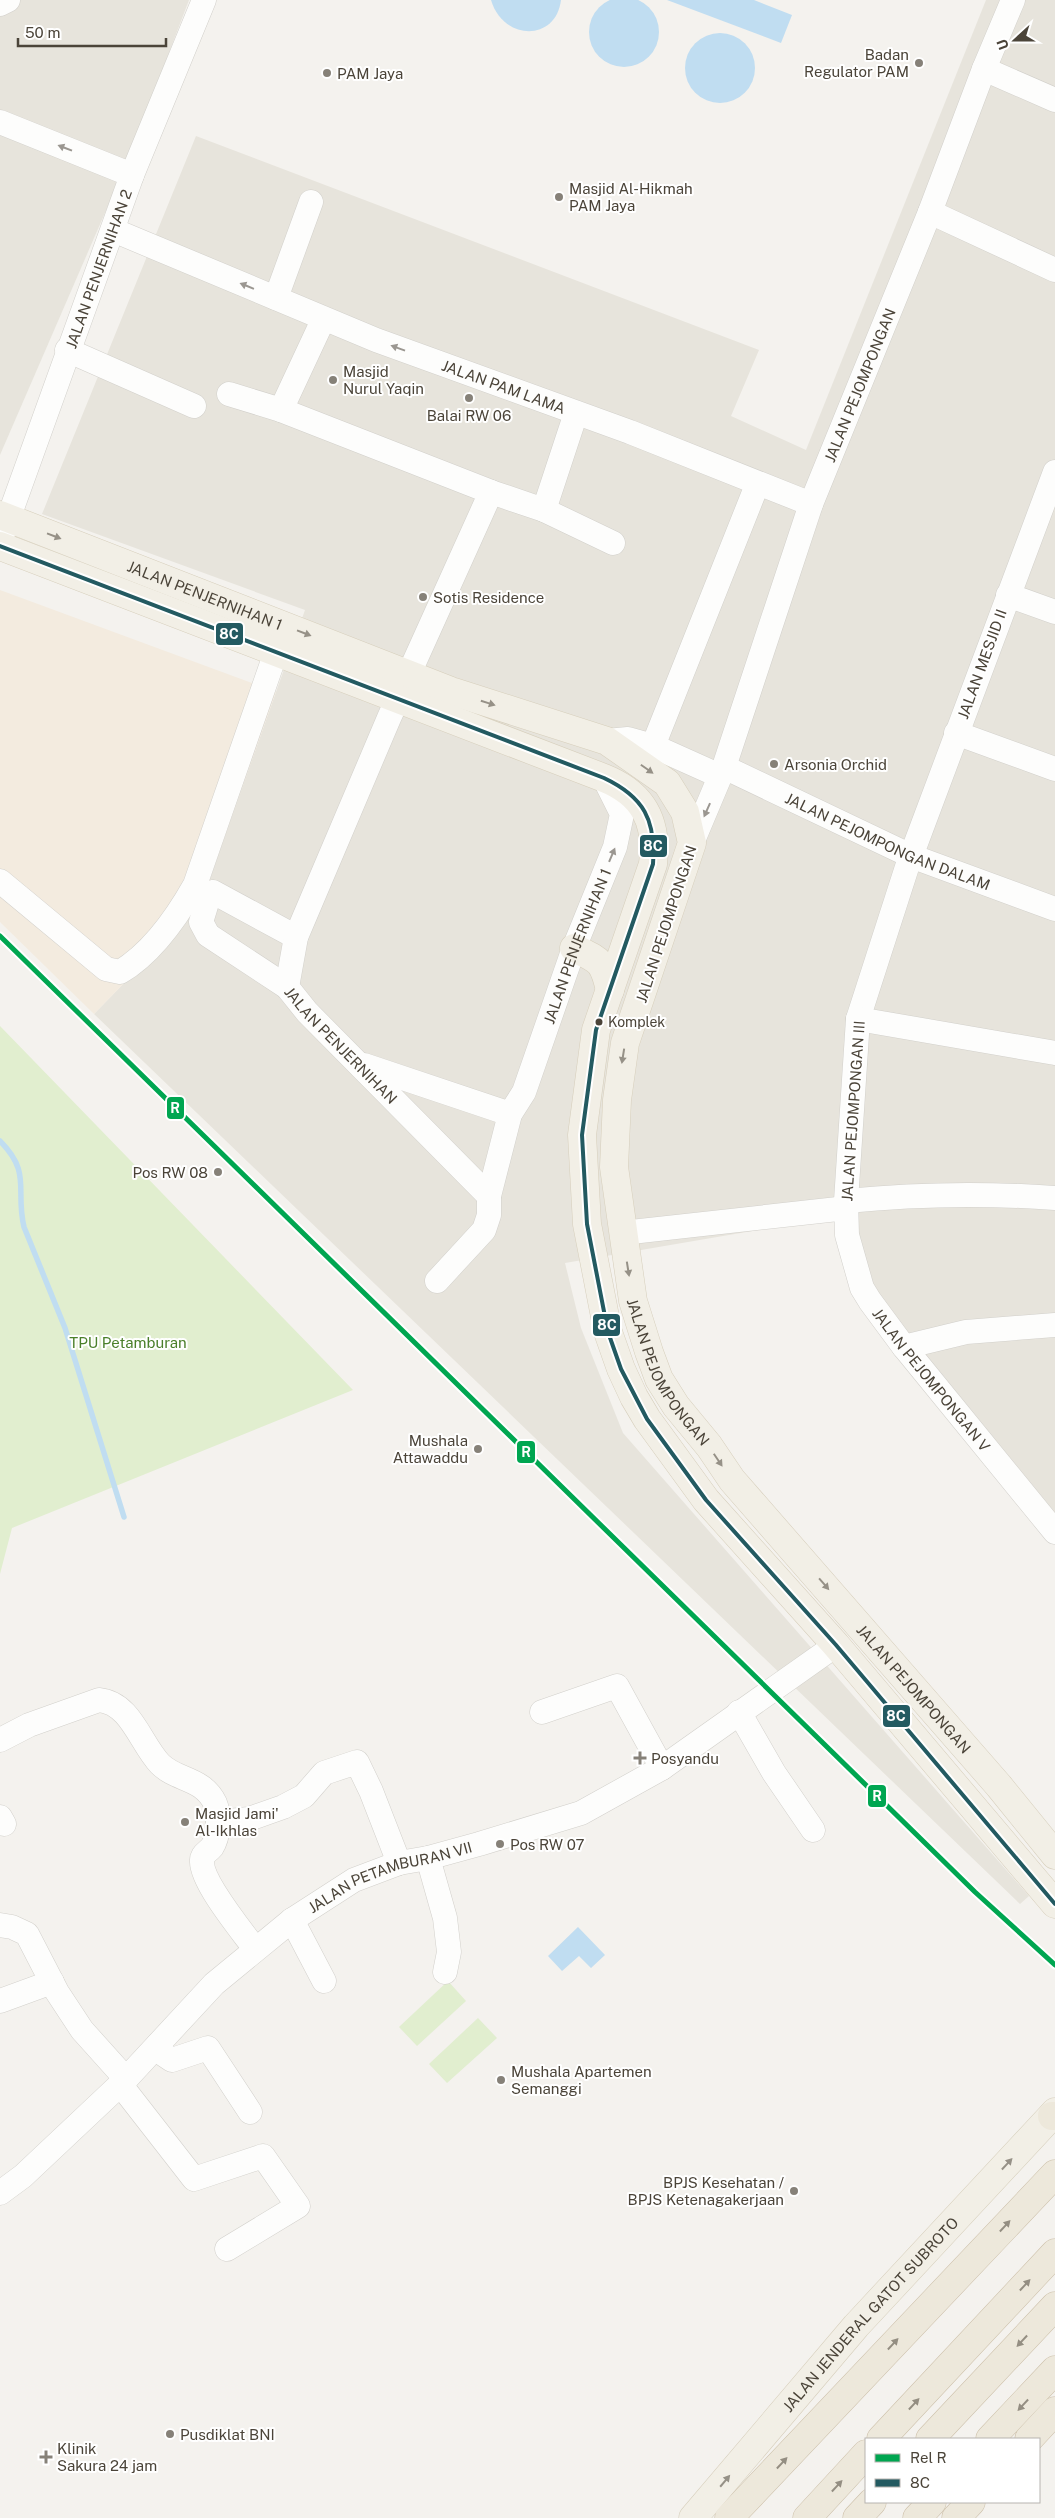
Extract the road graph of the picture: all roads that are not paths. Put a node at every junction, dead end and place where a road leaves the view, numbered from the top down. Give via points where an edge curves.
1 (8, 0) edge
2 (204, 0) edge
3 (1013, 0) edge
4 (0, 4) edge
5 (984, 69) junction
6 (1055, 100) edge
7 (0, 122) edge
8 (132, 175) junction
9 (311, 202) dead end
10 (930, 212) junction
11 (112, 230) junction
12 (1055, 270) edge
13 (276, 298) junction
14 (324, 320) junction
15 (67, 350) junction
16 (230, 394) dead end
17 (194, 406) dead end
18 (281, 410) junction
19 (576, 413) junction
20 (1055, 472) edge
21 (757, 485) junction
22 (492, 492) junction
23 (811, 504) junction
24 (544, 510) junction
25 (3, 525) edge
26 (613, 543) dead end
27 (0, 546) edge
28 (1008, 595) junction
29 (1055, 612) edge
30 (276, 652) junction
31 (410, 674) junction
32 (398, 699) junction
33 (445, 702) junction
34 (956, 733) junction
35 (607, 741) junction
36 (653, 746) junction
37 (1055, 769) edge
38 (722, 772) junction
39 (604, 778) junction
40 (656, 843) joint
41 (692, 843) junction
42 (911, 856) junction
43 (0, 881) edge
44 (1055, 909) edge
45 (296, 937) junction
46 (574, 948) junction
47 (287, 987) junction
48 (610, 990) junction
49 (858, 1019) junction
50 (1055, 1053) edge
51 (360, 1063) junction
52 (510, 1114) junction
53 (489, 1196) junction
54 (1055, 1198) edge
55 (846, 1205) junction
56 (622, 1234) junction
57 (437, 1282) dead end
58 (1055, 1325) edge
59 (904, 1347) junction
60 (1055, 1532) edge
61 (836, 1645) junction
62 (542, 1712) dead end
63 (739, 1712) junction
64 (0, 1740) edge
65 (662, 1768) junction
66 (218, 1822) junction
67 (813, 1830) dead end
68 (1055, 1855) edge
69 (428, 1858) junction
70 (398, 1863) junction
71 (1055, 1904) edge
72 (292, 1920) junction
73 (0, 1925) edge
74 (256, 1949) junction
75 (444, 1972) dead end
76 (324, 1981) dead end
77 (52, 1982) junction
78 (0, 2000) edge
79 (158, 2045) junction
80 (123, 2082) junction
81 (250, 2112) dead end
82 (1054, 2115) edge
83 (1055, 2174) edge
84 (0, 2193) edge
85 (227, 2249) dead end
86 (1055, 2253) edge
87 (1055, 2306) edge
88 (1055, 2370) edge
89 (1055, 2411) edge
90 (882, 2438) edge
91 (931, 2438) edge
92 (991, 2438) edge
93 (1030, 2438) edge
94 (865, 2455) edge
95 (871, 2503) edge
96 (931, 2503) edge
97 (970, 2503) edge
98 (693, 2518) edge
99 (729, 2518) edge
100 (808, 2518) edge
101 (857, 2518) edge
102 (917, 2518) edge
103 (956, 2518) edge

1 - 4 street
2 - 8 street, JALAN PENJERNIHAN 2
3 - 5 street, JALAN PEJOMPONGAN
5 - 6 street
5 - 10 street, JALAN PEJOMPONGAN
8 -> 7 street
8 - 11 street, JALAN PENJERNIHAN 2
9 - 13 street
10 - 12 street
10 - 23 street, JALAN PEJOMPONGAN
13 -> 11 street, JALAN PAM LAMA
11 - 15 street, JALAN PENJERNIHAN 2
13 - 14 street, JALAN PAM LAMA
14 - 18 street
19 -> 14 street, JALAN PAM LAMA
15 - 17 street
15 - 25 street, JALAN PENJERNIHAN 2
16 - 18 street
18 - 22 street
19 - 21 street, JALAN PAM LAMA
19 - 24 street
20 - 28 street, JALAN MESJID II
21 - 23 street, JALAN PAM LAMA
21 - 36 street
22 - 24 street
22 - 31 street
23 - 38 street, JALAN PEJOMPONGAN
24 - 26 street
25 -> 31 main road, JALAN PENJERNIHAN 1
27 - 30 main road, JALAN PENJERNIHAN 1
28 - 29 street
28 - 34 street, JALAN MESJID II
30 - 32 main road, JALAN PENJERNIHAN 1
30 - 43 street via 195,885 184,904 138,961 120,972 106,969
31 - 32 street
31 - 33 main road, JALAN PENJERNIHAN 1
32 - 33 main road, JALAN PENJERNIHAN 1
32 - 45 street
33 -> 35 main road, JALAN PENJERNIHAN 1
33 - 39 main road, JALAN PENJERNIHAN 1
34 - 37 street
34 - 42 street, JALAN MESJID II
35 - 36 street via 628,739
35 -> 41 main road, JALAN PENJERNIHAN 1 via 667,782 685,812
36 - 38 street
38 -> 41 street, JALAN PEJOMPONGAN
38 - 42 street, JALAN PEJOMPONGAN DALAM
39 - 40 main road, JALAN PENJERNIHAN 1 via 618,784 643,807 652,824
46 -> 39 street, JALAN PENJERNIHAN 1 via 620,830 622,814
40 - 48 main road, JALAN PEJOMPONGAN via 648,883
41 -> 56 main road, JALAN PEJOMPONGAN via 625,1044 617,1100 614,1167
42 - 44 street, JALAN PEJOMPONGAN DALAM
42 - 49 street, JALAN PEJOMPONGAN III
45 - 47 street
45 - 47 street, JALAN PENJERNIHAN via 213,892 209,896 201,922 208,935
46 - 48 main road via 600,961
46 - 52 street, JALAN PENJERNIHAN 1 via 524,1092
47 - 51 street, JALAN PENJERNIHAN via 307,1012
48 - 61 main road, JALAN PEJOMPONGAN via 596,1030 582,1135 587,1224 612,1342 634,1398 706,1500
49 - 50 street
49 - 55 street, JALAN PEJOMPONGAN III
51 - 52 street
51 - 53 street, JALAN PENJERNIHAN
52 - 53 street, JALAN PENJERNIHAN 1
53 - 57 street via 489,1215 484,1230
54 - 55 street via 907,1195
55 - 56 street, JALAN PEJOMPONGAN III
55 - 59 street, JALAN PEJOMPONGAN V via 847,1235 862,1288
56 -> 68 main road, JALAN PEJOMPONGAN via 633,1301 649,1352 659,1379 676,1406 732,1480 999,1786
58 - 59 street via 966,1332
59 - 60 street, JALAN PEJOMPONGAN V
61 - 63 street, JALAN PETAMBURAN VII
61 - 71 main road, JALAN PEJOMPONGAN
62 - 65 street via 617,1686
63 - 65 street, JALAN PETAMBURAN VII
63 - 67 street via 774,1773
64 - 66 street via 29,1725 99,1700 109,1701 121,1708 160,1764 205,1789 214,1803
65 - 69 street, JALAN PETAMBURAN VII via 581,1813
66 - 70 street via 249,1819 283,1807 304,1796 324,1774 357,1762
66 - 74 street via 214,1843 201,1860 203,1870
69 - 70 street, JALAN PETAMBURAN VII
69 - 75 street via 446,1926 449,1952
70 - 72 street, JALAN PETAMBURAN VII via 354,1880
72 - 74 street, JALAN PETAMBURAN VII
72 - 76 street
73 - 77 street via 27,1934
74 - 79 street, JALAN PETAMBURAN VII via 214,1984
77 - 78 street
77 - 80 street via 82,2030
79 - 80 street, JALAN PETAMBURAN VII
79 - 81 street via 172,2060 208,2048
80 - 84 street, JALAN PETAMBURAN VII
80 - 85 street via 194,2179 263,2156 298,2206
98 -> 82 main road, JALAN JENDERAL GATOT SUBROTO via 856,2326
99 -> 83 highway
90 -> 86 highway
87 -> 91 highway
88 -> 92 highway
89 - 93 highway
100 -> 94 highway
95 - 101 highway
96 - 102 highway
97 - 103 highway

